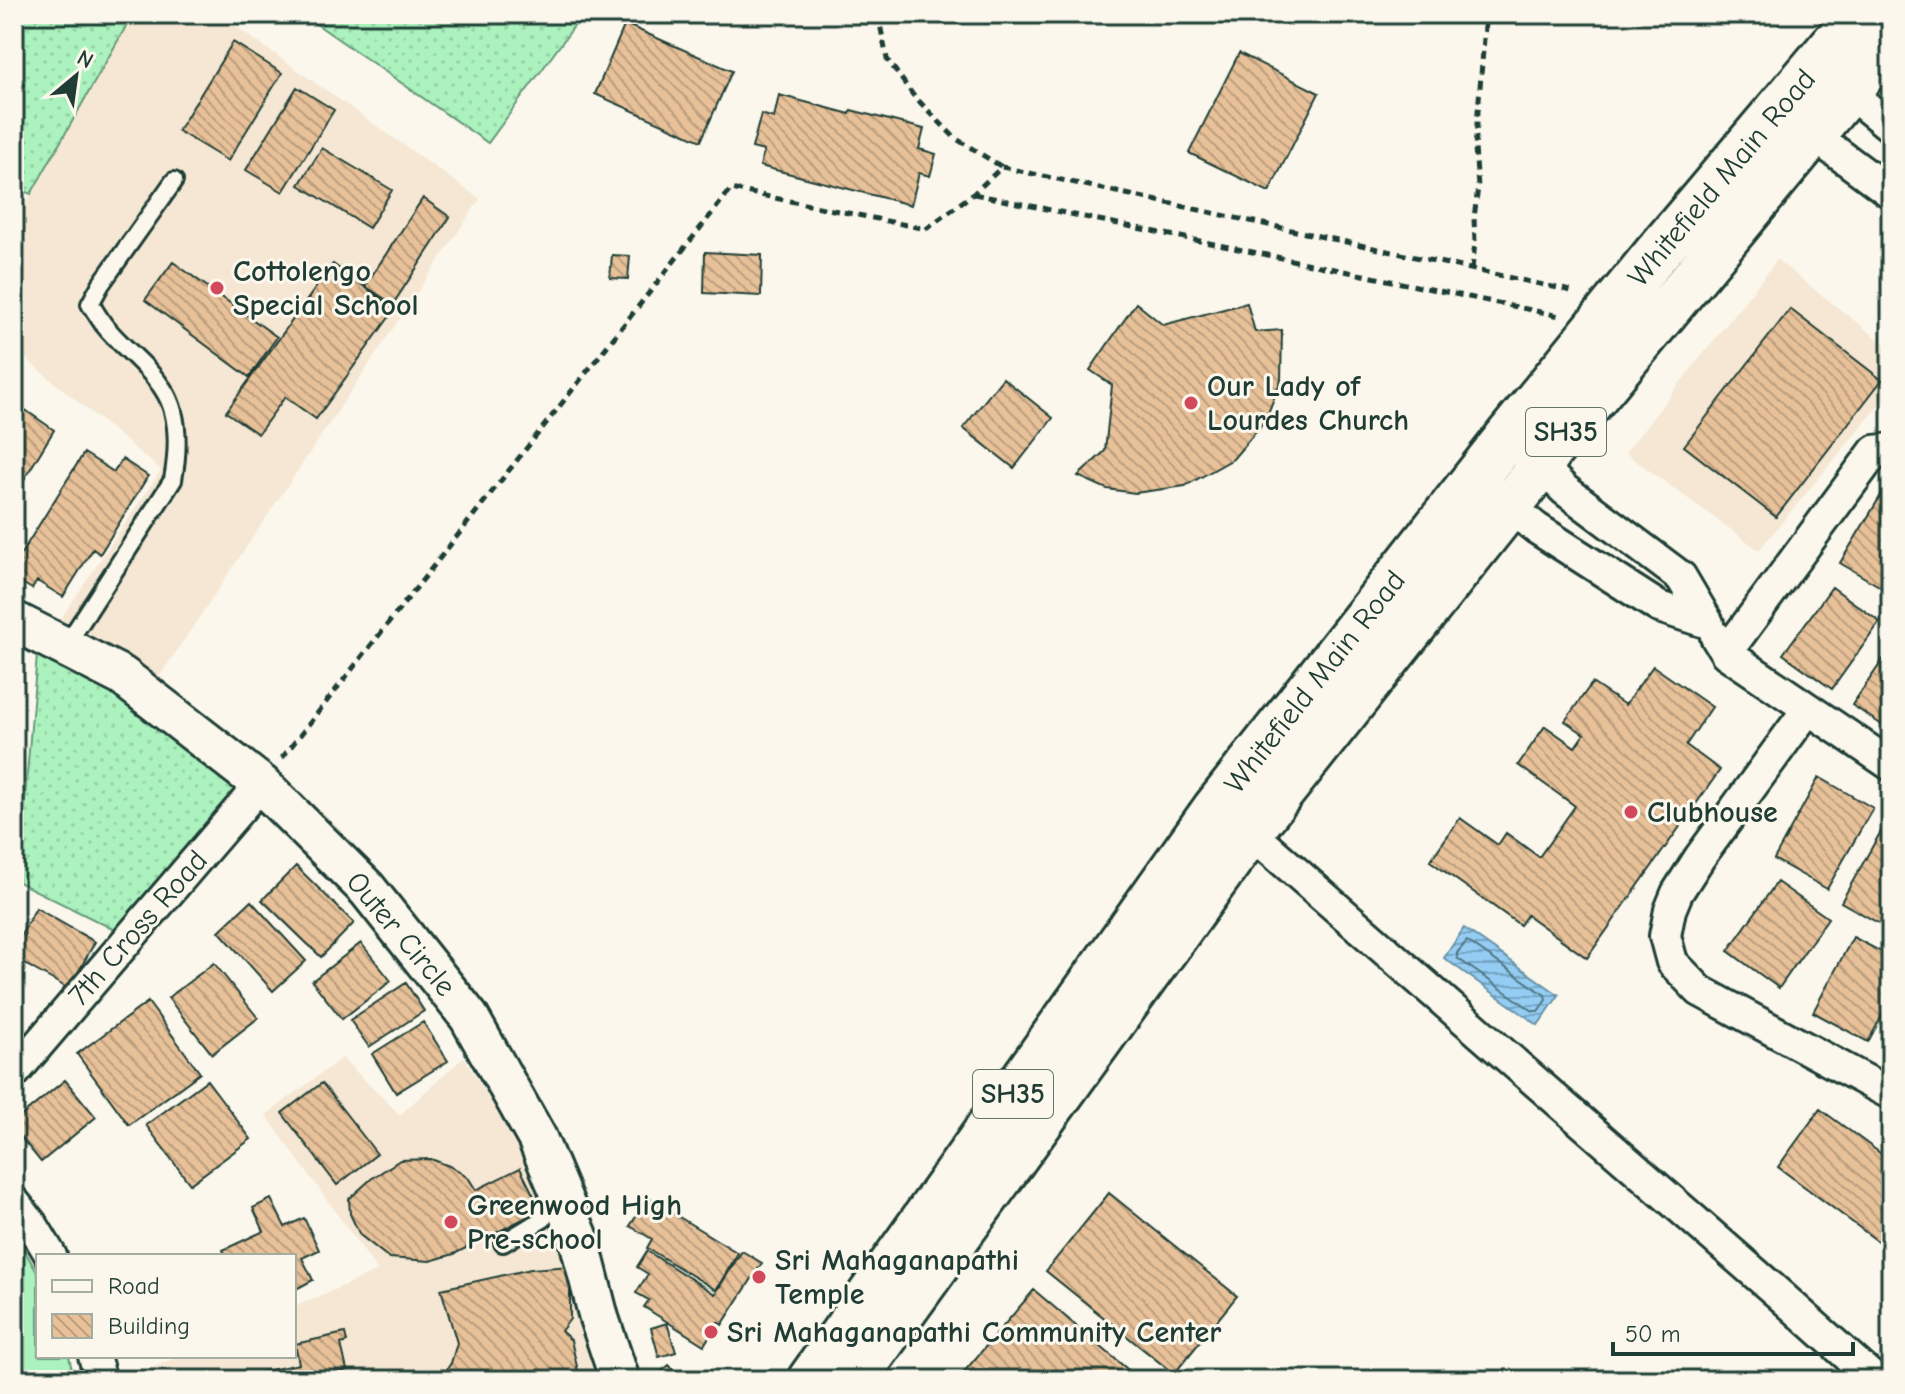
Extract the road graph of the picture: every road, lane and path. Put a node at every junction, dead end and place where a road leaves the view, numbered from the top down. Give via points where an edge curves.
1 (878, 14) edge
2 (1486, 14) edge
3 (1859, 14) edge
4 (1891, 40) edge
5 (1847, 91) junction
6 (1891, 127) edge
7 (1812, 134) junction
8 (1002, 167) junction
9 (174, 181) dead end
10 (1891, 193) edge
11 (973, 194) junction
12 (1472, 269) junction
13 (1609, 314) junction
14 (1509, 435) junction
15 (1891, 449) edge
16 (1541, 466) junction
17 (1475, 479) junction
18 (1509, 506) junction
19 (14, 621) edge
20 (1708, 623) junction
21 (65, 647) junction
22 (1726, 653) junction
23 (1808, 709) junction
24 (1891, 765) edge
25 (261, 784) junction
26 (1250, 832) junction
27 (14, 1073) edge
28 (1891, 1094) edge
29 (561, 1196) junction
30 (14, 1202) edge
31 (503, 1243) dead end
32 (50, 1254) edge
33 (95, 1358) edge
34 (1864, 1376) edge
35 (101, 1380) edge
36 (620, 1380) edge
37 (810, 1380) edge
38 (854, 1380) edge

1 - 8 path via 887,59 913,95 955,138
2 - 12 path
3 - 13 main road, Whitefield Main Road / SH35
4 - 5 main road, Whitefield Main Road / SH35
5 - 6 street
5 - 7 main road, Whitefield Main Road / SH35
7 - 10 street
7 - 16 main road, Whitefield Main Road / SH35
8 - 11 path
8 - 12 path
9 - 21 lane via 90,304 164,390 174,414 173,480
11 - 13 path via 1572,318
11 - 25 path via 926,229 731,189
12 - 13 path
13 - 14 main road, Whitefield Main Road / SH35
14 - 16 street
14 - 17 main road, Whitefield Main Road / SH35
15 - 22 street via 1875,451
16 - 18 main road, Whitefield Main Road / SH35
16 - 20 street via 1681,577
17 - 18 street
17 - 37 main road, Whitefield Main Road / SH35 via 1215,809
18 - 20 street via 1659,607
18 - 26 main road, Whitefield Main Road / SH35
19 - 21 street, Outer Circle
20 - 22 street
21 - 25 street, Outer Circle via 122,676
22 - 23 street
23 - 24 street
23 - 28 street via 1677,893 1665,936 1672,962 1700,991
25 - 27 street, 7th Cross Road
25 - 29 street, Outer Circle via 367,889 469,1017 537,1138
26 - 34 street via 1770,1285
26 - 38 main road, Whitefield Main Road / SH35
29 - 31 lane via 545,1203 543,1219
29 - 36 street, Outer Circle
30 - 32 street
33 - 35 street

